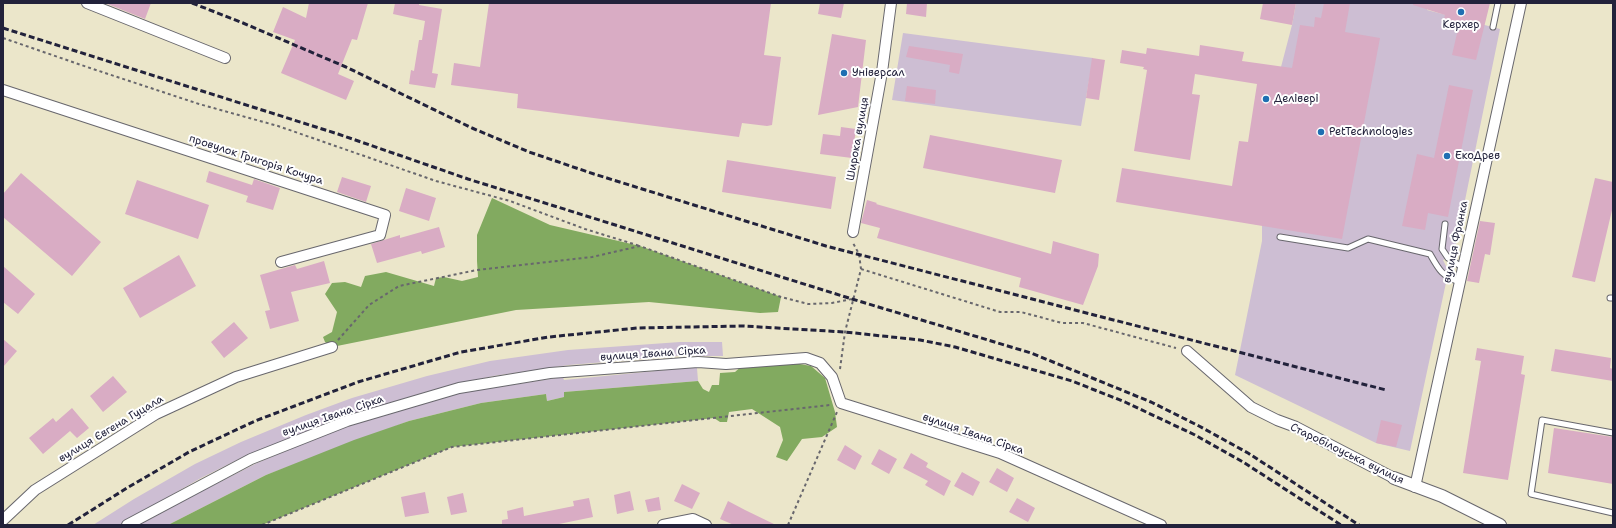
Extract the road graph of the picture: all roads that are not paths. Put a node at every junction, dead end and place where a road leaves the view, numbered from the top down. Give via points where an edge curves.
1 (87, 3) edge
2 (891, 3) edge
3 (1498, 3) edge
4 (1520, 3) edge
5 (1493, 27) dead end
6 (225, 58) dead end
7 (882, 72) junction
8 (896, 74) dead end
9 (3, 90) edge
10 (1445, 224) dead end
11 (853, 232) dead end
12 (1280, 237) dead end
13 (282, 262) dead end
14 (1462, 267) junction
15 (1459, 282) junction
16 (332, 347) road end
17 (1187, 351) road end
18 (1613, 433) edge
19 (1394, 478) joint
20 (1415, 487) junction
21 (1613, 513) edge
22 (3, 520) edge
23 (127, 525) edge
24 (663, 525) edge
25 (706, 525) edge
26 (1161, 525) edge
27 (1500, 525) edge

1 - 6 street
2 - 7 street, Широка вулиця
3 - 5 lane
4 - 14 street, вулиця Франка
7 - 8 lane
7 - 11 street, Широка вулиця
9 - 13 street, провулок Григорія Кочура via 386,215 380,235
10 - 14 lane via 1442,249 1448,258
12 - 15 lane via 1348,248 1368,238 1430,254 1437,268 1447,278
14 - 15 street, вулиця Франка
15 - 20 street, вулиця Франка
16 - 22 street, вулиця Євгена Гуцала via 236,377 156,414 35,490
17 - 19 street, Старобілоуська вулиця via 1251,407 1296,427
18 - 21 lane via 1542,420 1531,494
19 - 20 street, Старобілоуська вулиця
20 - 27 street, Старобілоуська вулиця via 1442,496
23 - 26 street, вулиця Івана Сірка via 251,459 347,421 467,387 550,373 698,362 726,364 806,358 820,363 832,377 841,403 1000,454
24 - 25 street via 694,520

